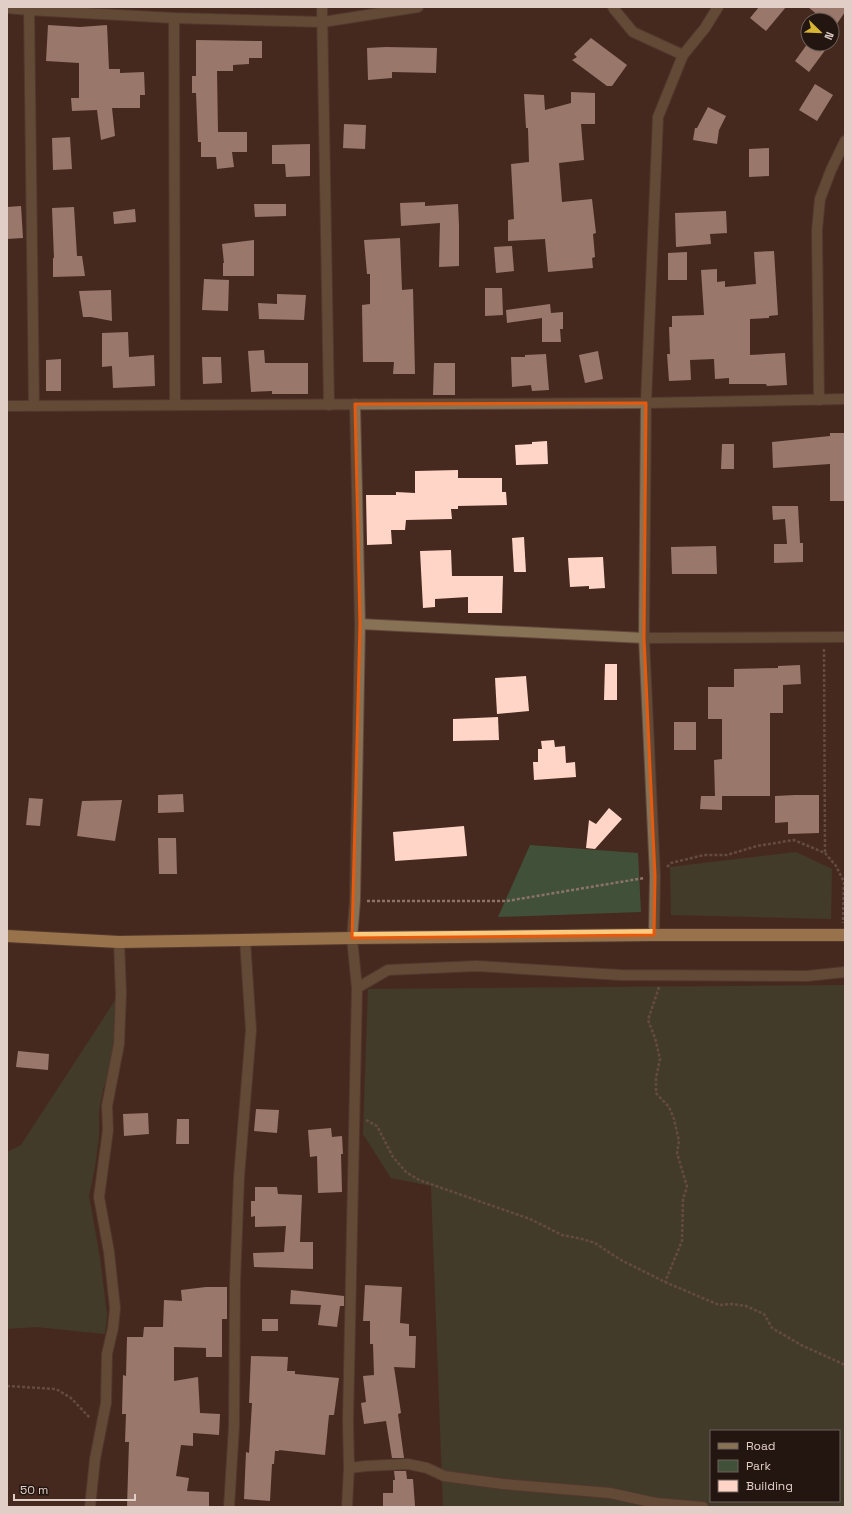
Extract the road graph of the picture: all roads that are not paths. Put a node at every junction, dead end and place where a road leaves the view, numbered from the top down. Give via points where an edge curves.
1 (322, 7) edge
2 (418, 7) edge
3 (614, 7) edge
4 (718, 7) edge
5 (7, 8) edge
6 (29, 9) edge
7 (174, 18) junction
8 (323, 22) junction
9 (683, 55) junction
10 (845, 141) edge
11 (845, 399) edge
12 (819, 400) junction
13 (646, 403) junction
14 (355, 404) junction
15 (176, 405) junction
16 (329, 405) junction
17 (7, 406) edge
18 (34, 406) junction
19 (360, 624) junction
20 (845, 637) edge
21 (644, 638) junction
22 (654, 935) junction
23 (844, 935) edge
24 (7, 936) edge
25 (352, 938) junction
26 (245, 940) junction
27 (119, 942) junction
28 (845, 972) edge
29 (357, 988) junction
30 (349, 1468) junction
31 (90, 1507) edge
32 (229, 1507) edge
33 (347, 1507) edge
34 (703, 1507) edge

1 - 8 street
2 - 8 street
3 - 9 street via 633,32
4 - 9 street
5 - 6 street
6 - 7 street
6 - 18 street
7 - 8 street
7 - 15 street
8 - 16 street
9 - 13 street via 658,117
10 - 12 street via 820,199 817,230
11 - 12 street
12 - 13 street
13 - 14 street
13 - 21 street
14 - 16 street
14 - 19 street
15 - 16 street
15 - 18 street
17 - 18 street
19 - 21 street
19 - 25 street via 355,901
20 - 21 street
21 - 22 street via 655,876
22 - 23 highway
22 - 25 highway
24 - 27 highway
25 - 26 highway
25 - 29 street
26 - 27 highway
26 - 32 street via 251,1030 239,1177 234,1427
27 - 31 street via 119,1044 107,1106 108,1130 99,1197 109,1252 115,1308 107,1354 106,1403 95,1459
28 - 29 street via 807,976 620,975 477,966 388,970
29 - 30 street
30 - 33 street
30 - 34 street via 408,1464 427,1468 444,1476 610,1493 656,1503

